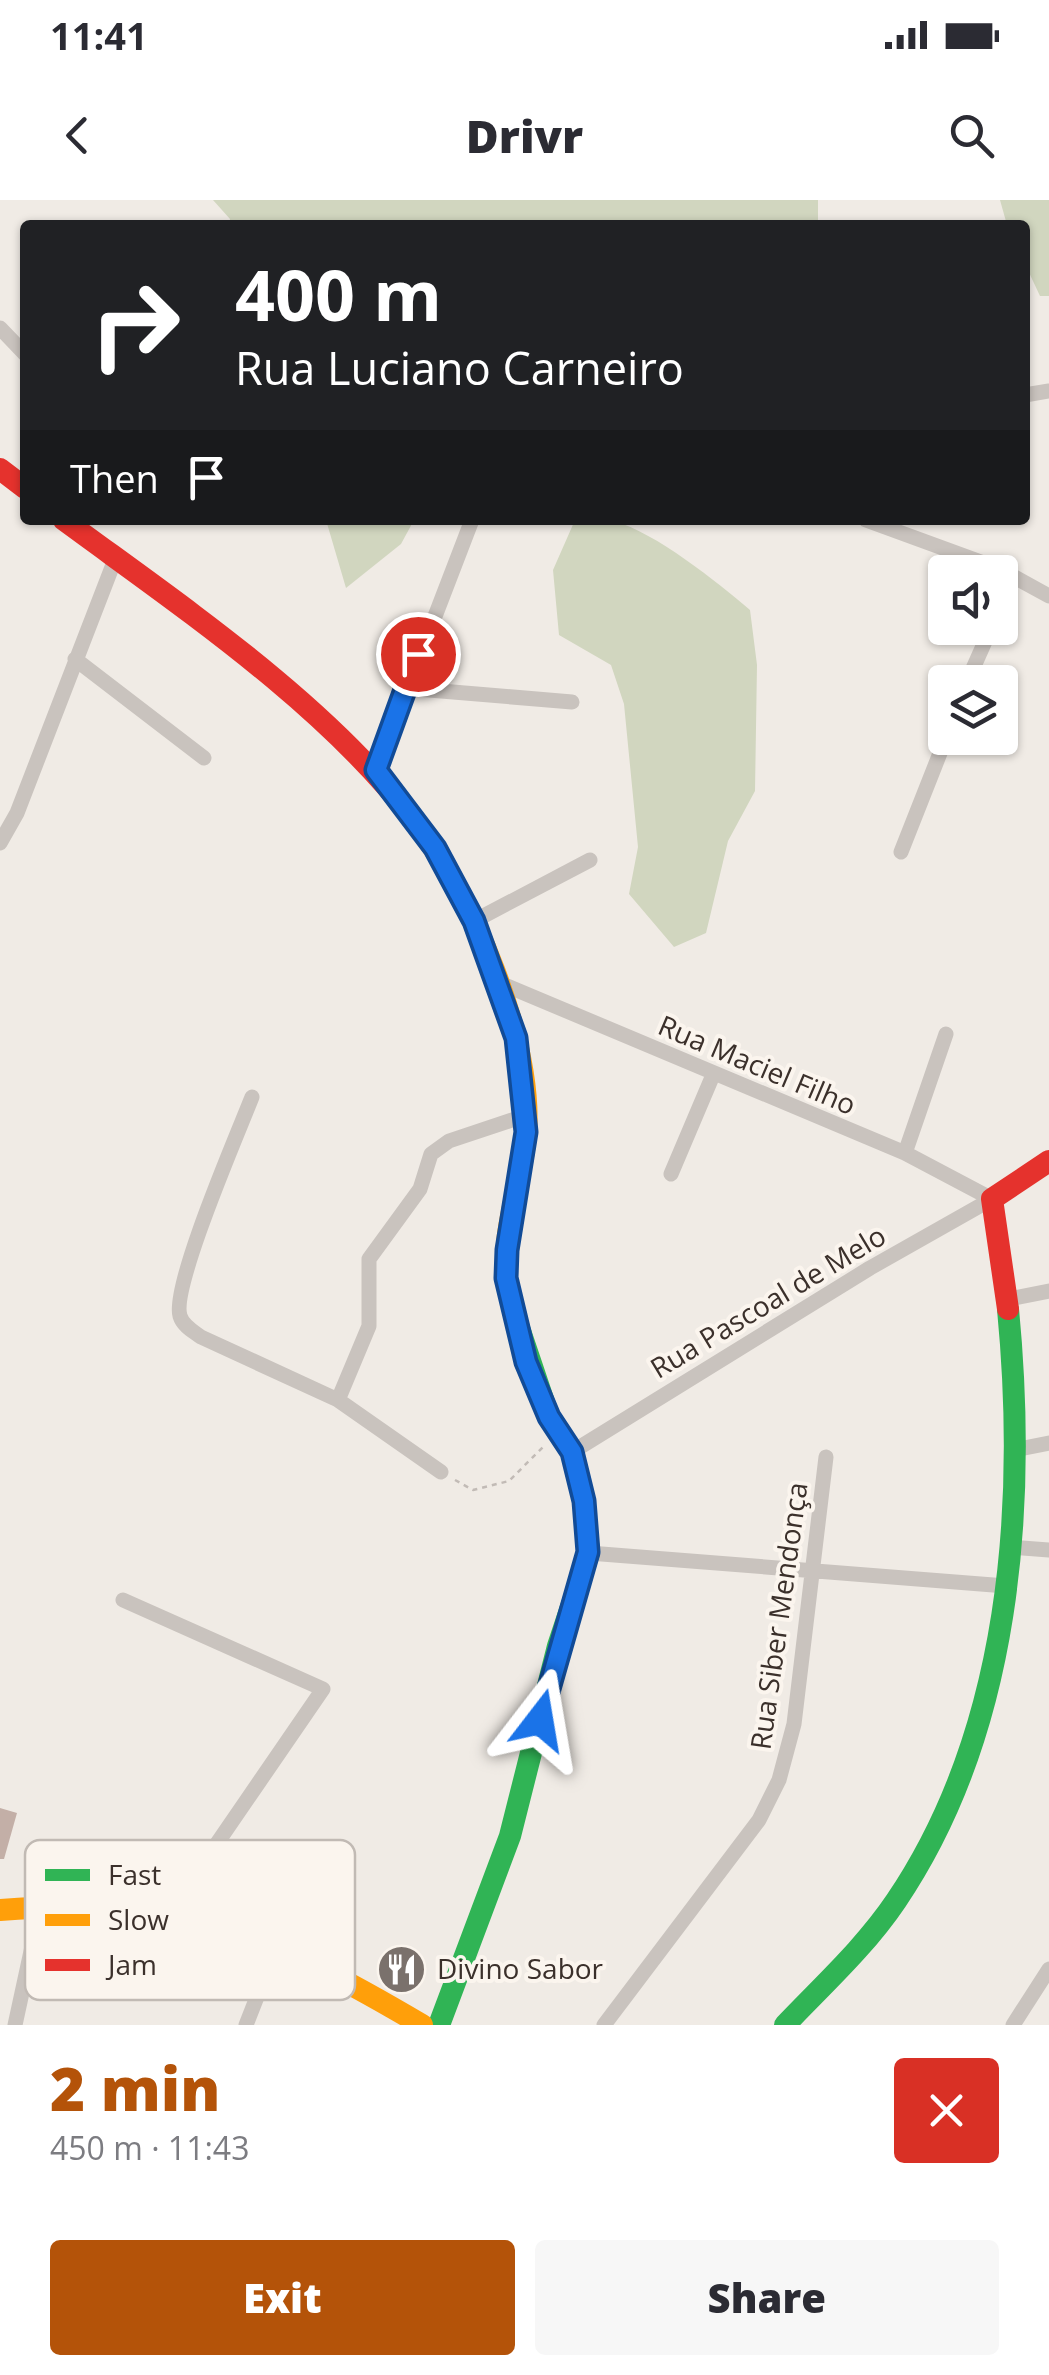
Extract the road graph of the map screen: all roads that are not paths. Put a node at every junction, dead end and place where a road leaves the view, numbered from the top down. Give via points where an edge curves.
1 (0, 328) edge
2 (20, 349) edge
3 (0, 469) edge
4 (20, 484) edge
5 (70, 525) edge
6 (470, 525) edge
7 (878, 525) edge
8 (950, 555) edge
9 (114, 562) junction
10 (1018, 582) edge
11 (1047, 594) edge
12 (74, 659) junction
13 (404, 688) junction
14 (572, 702) dead end
15 (939, 755) edge
16 (204, 758) dead end
17 (376, 770) junction
18 (0, 801) edge
19 (17, 813) junction
20 (0, 843) edge
21 (901, 852) dead end
22 (590, 860) dead end
23 (474, 921) junction
24 (500, 982) junction
25 (946, 1034) dead end
26 (713, 1075) junction
27 (252, 1097) dead end
28 (524, 1116) junction
29 (905, 1154) junction
30 (1049, 1160) edge
31 (671, 1174) dead end
32 (992, 1199) junction
33 (1049, 1291) edge
34 (1008, 1299) junction
35 (338, 1400) junction
36 (1049, 1443) edge
37 (1014, 1450) junction
38 (572, 1452) junction
39 (826, 1457) dead end
40 (440, 1472) road end
41 (1010, 1547) junction
42 (1049, 1550) edge
43 (588, 1552) junction
44 (813, 1571) junction
45 (1006, 1586) junction
46 (123, 1600) dead end
47 (219, 1840) edge
48 (25, 1908) edge
49 (0, 1910) edge
50 (1049, 1968) edge
51 (25, 1979) edge
52 (355, 1988) edge
53 (256, 2000) edge
54 (15, 2025) edge
55 (246, 2025) edge
56 (422, 2025) edge
57 (439, 2025) edge
58 (604, 2025) edge
59 (785, 2025) edge
60 (1013, 2025) edge

1 - 2 street
3 - 4 street
5 - 9 street
6 - 13 street
7 - 8 street
9 - 12 street
9 - 17 street via 206,625
10 - 11 street
12 - 16 street
12 - 19 street
13 - 14 street
13 - 17 street
15 - 21 street
17 - 23 street via 435,848
18 - 19 street
19 - 20 street
22 - 23 street
23 - 24 street
24 - 26 street, Rua Maciel Filho
24 - 28 street via 516,1038
25 - 29 street
26 - 29 street, Rua Maciel Filho
26 - 31 street
27 - 35 street via 183,1279 180,1315 201,1337
28 - 35 street via 431,1154 420,1190 369,1259 369,1326
28 - 38 street via 506,1278 526,1362
29 - 32 street, Rua Maciel Filho
30 - 32 street
32 - 34 street
32 - 38 street, Rua Pascoal de Melo
33 - 34 street
34 - 37 street
35 - 40 street
36 - 37 street
37 - 41 street
38 - 43 street
39 - 44 street, Rua Siber Mendonça
41 - 42 street
41 - 45 street
43 - 44 street
43 - 57 street via 510,1836
44 - 45 street
44 - 58 street, Rua Siber Mendonça via 794,1724 779,1780 759,1820
45 - 59 street via 994,1670 936,1830 906,1886 856,1951
46 - 47 street via 323,1689
48 - 49 street
50 - 60 street
51 - 54 street
52 - 56 street
53 - 55 street

